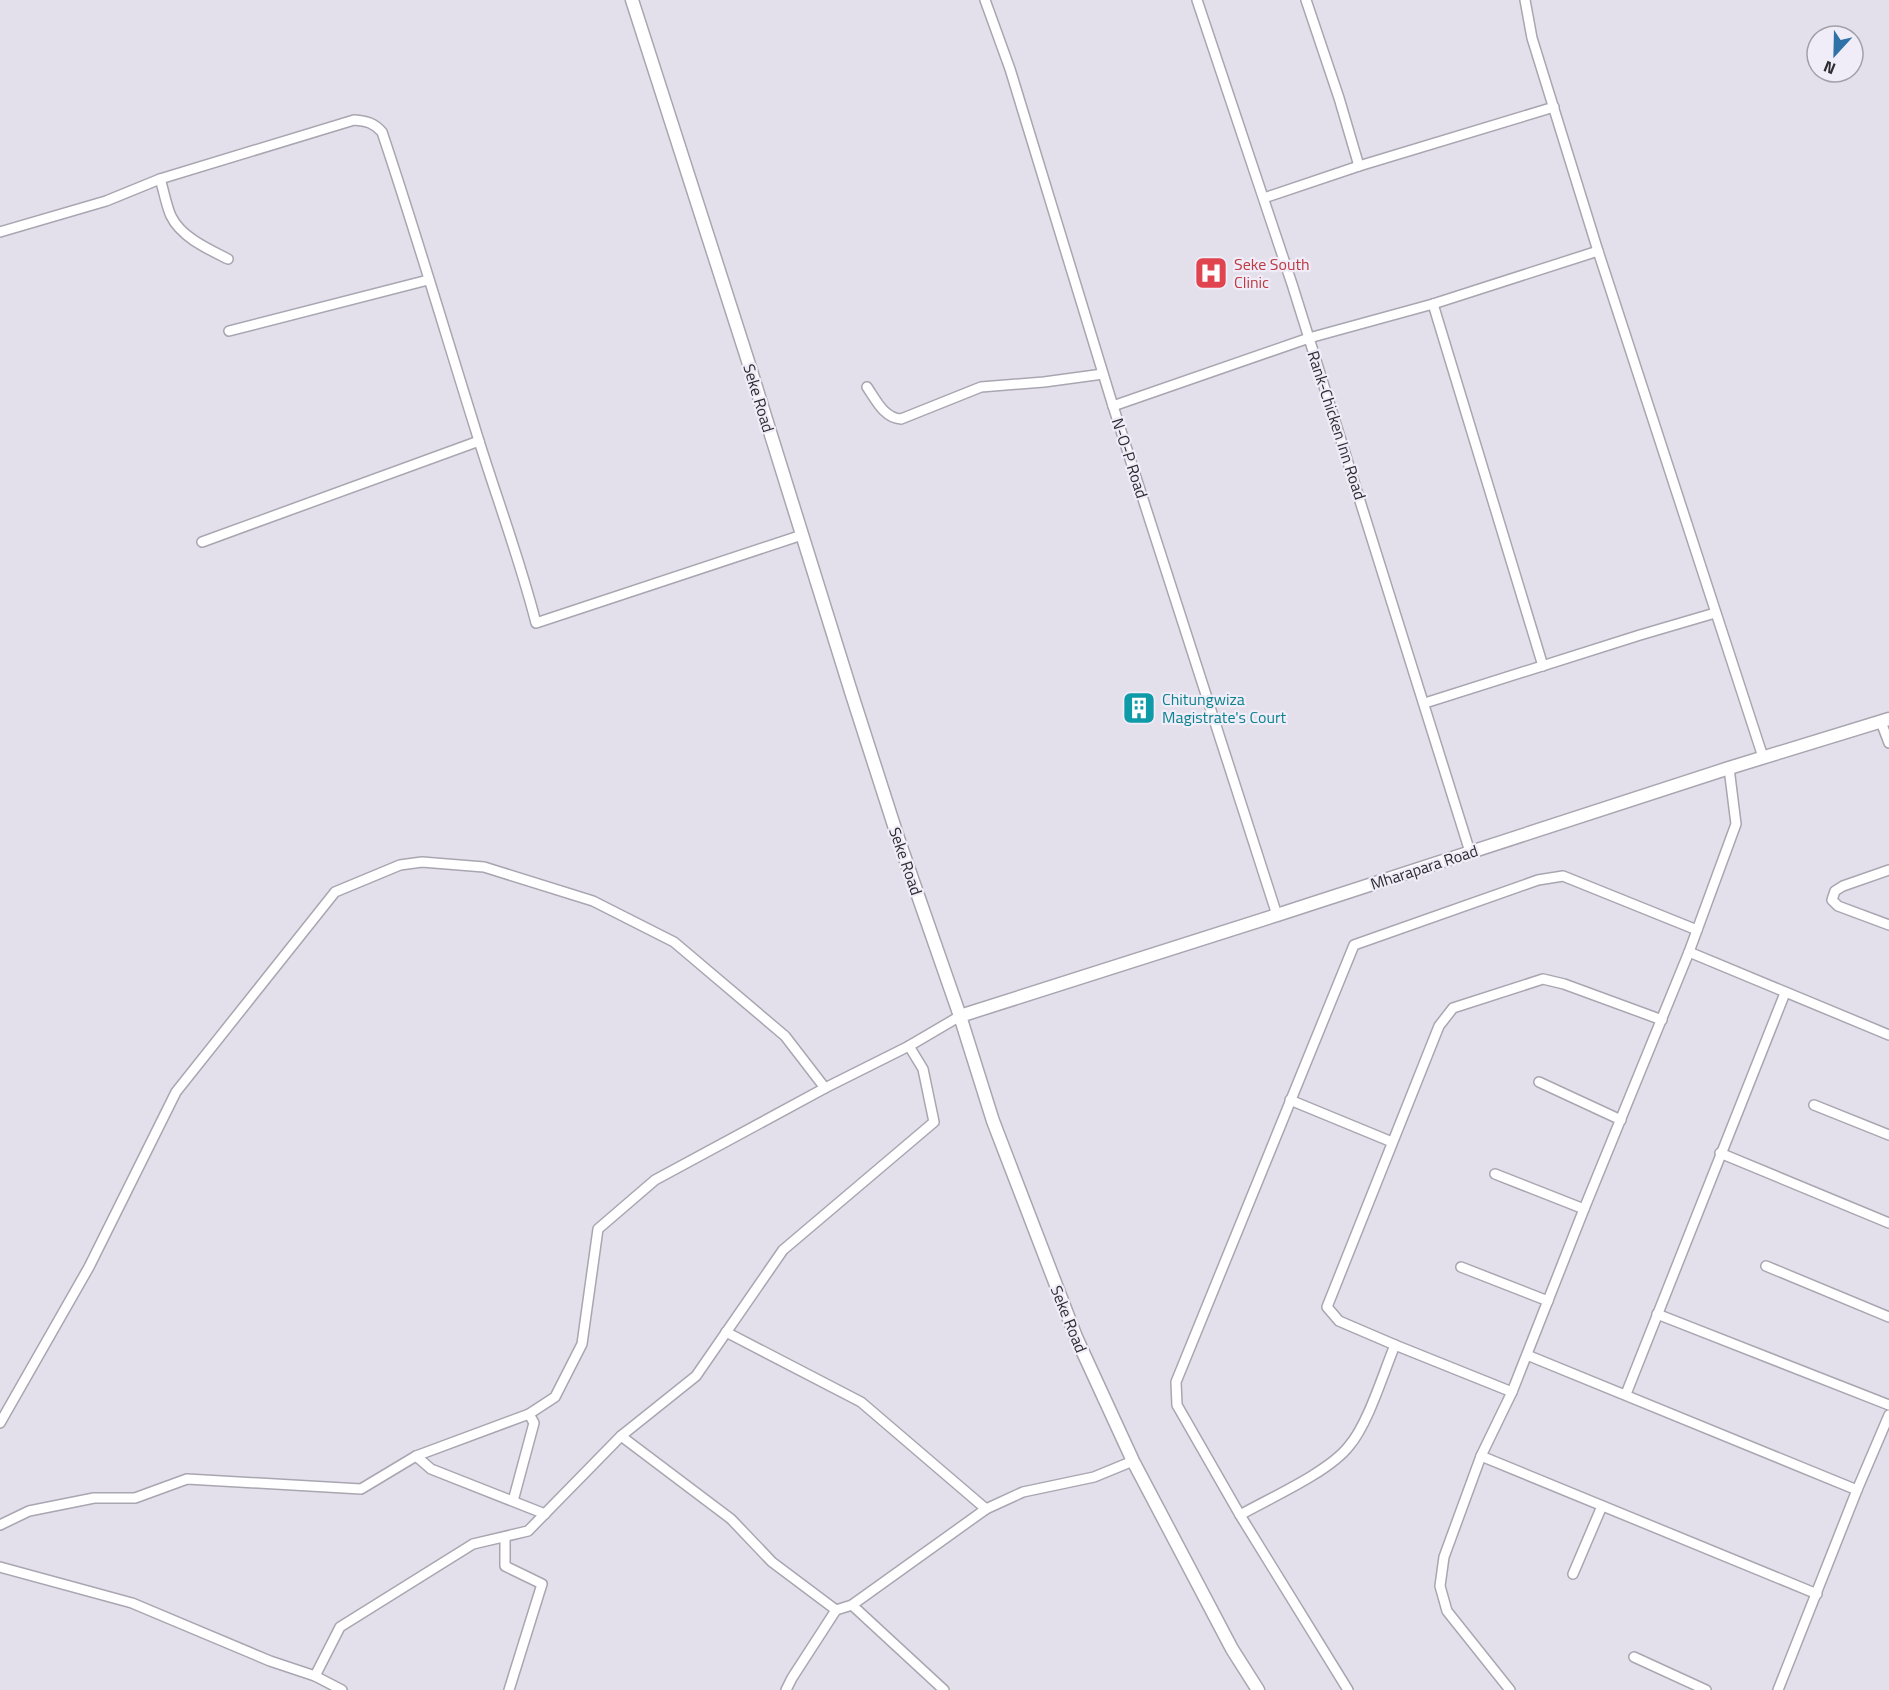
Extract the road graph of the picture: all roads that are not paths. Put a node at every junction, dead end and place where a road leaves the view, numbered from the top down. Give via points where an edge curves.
1 (632, 0) edge
2 (985, 0) edge
3 (1197, 0) edge
4 (1306, 0) edge
5 (1525, 0) edge
6 (1554, 107) junction
7 (1359, 166) junction
8 (160, 179) junction
9 (1264, 198) junction
10 (0, 232) edge
11 (1598, 251) junction
12 (228, 259) dead end
13 (428, 280) junction
14 (1433, 304) junction
15 (229, 331) dead end
16 (1309, 338) junction
17 (1103, 374) junction
18 (867, 387) dead end
19 (1113, 406) junction
20 (479, 441) junction
21 (802, 535) junction
22 (202, 542) dead end
23 (1715, 613) junction
24 (1543, 666) junction
25 (1425, 704) junction
26 (1885, 720) edge
27 (1889, 743) edge
28 (1763, 757) junction
29 (1729, 768) junction
30 (1470, 852) junction
31 (1889, 870) edge
32 (1277, 915) junction
33 (1889, 925) edge
34 (1697, 930) junction
35 (1689, 952) junction
36 (1785, 993) junction
37 (960, 1016) junction
38 (1662, 1020) junction
39 (1889, 1035) edge
40 (909, 1046) junction
41 (1539, 1082) dead end
42 (825, 1088) junction
43 (1290, 1100) junction
44 (1815, 1106) dead end
45 (1621, 1120) junction
46 (1889, 1135) edge
47 (1392, 1142) junction
48 (1720, 1153) junction
49 (1495, 1174) dead end
50 (1584, 1209) junction
51 (1889, 1223) edge
52 (1461, 1266) dead end
53 (1766, 1266) dead end
54 (1548, 1301) junction
55 (1657, 1314) junction
56 (1889, 1317) edge
57 (726, 1332) junction
58 (1395, 1345) junction
59 (1527, 1355) junction
60 (1512, 1392) junction
61 (1626, 1394) junction
62 (1889, 1405) edge
63 (529, 1414) junction
64 (1889, 1414) edge
65 (0, 1423) edge
66 (621, 1436) junction
67 (416, 1456) junction
68 (1481, 1456) junction
69 (1133, 1461) junction
70 (1857, 1490) junction
71 (513, 1501) junction
72 (1602, 1506) junction
73 (986, 1509) junction
74 (545, 1514) junction
75 (1240, 1515) junction
76 (0, 1525) edge
77 (505, 1537) junction
78 (0, 1567) edge
79 (1573, 1574) dead end
80 (1817, 1594) junction
81 (852, 1605) junction
82 (836, 1610) junction
83 (1634, 1657) dead end
84 (315, 1676) junction
85 (342, 1690) edge
86 (510, 1690) edge
87 (786, 1690) edge
88 (944, 1690) edge
89 (1258, 1690) edge
90 (1348, 1690) edge
91 (1510, 1690) edge
92 (1706, 1690) edge
93 (1778, 1690) edge

1 - 21 main road, Seke Road
2 - 17 street, N-O-P Road via 1010,69
3 - 9 street, Rank-Chicken Inn Road
4 - 7 street
5 - 6 street via 1532,38
6 - 7 street
6 - 11 street
7 - 9 street
8 - 10 street via 106,201
8 - 12 street via 171,216 181,230
8 - 13 street via 354,120 367,121 382,132
9 - 16 street, Rank-Chicken Inn Road
11 - 14 street
11 - 23 street
13 - 15 street
13 - 20 street
14 - 16 street
14 - 24 street
16 - 19 street
16 - 25 street, Rank-Chicken Inn Road
17 - 18 street via 981,387 901,419 884,411
17 - 19 street, N-O-P Road
19 - 32 street, N-O-P Road
20 - 21 street via 536,623
20 - 22 street
21 - 37 main road, Seke Road via 899,841
23 - 24 street
23 - 28 street
24 - 25 street
25 - 30 street, Rank-Chicken Inn Road
26 - 27 street
26 - 28 main road, Mharapara Road
28 - 29 main road, Mharapara Road
29 - 30 main road, Mharapara Road
29 - 34 street via 1736,824
30 - 32 main road, Mharapara Road
31 - 33 street via 1843,886 1835,891 1832,900 1838,906
32 - 37 main road, Mharapara Road
34 - 35 street
34 - 43 street via 1563,876 1538,880 1354,945
35 - 36 street
35 - 38 street
36 - 39 street
36 - 48 street
37 - 40 street
37 - 69 main road, Seke Road via 1026,1210 1076,1337
38 - 45 street
38 - 47 street via 1543,979 1453,1008 1439,1026
40 - 42 street
40 - 57 street via 923,1070 934,1122 783,1250
41 - 45 street
42 - 63 street via 655,1180 598,1229 582,1344 555,1396
42 - 65 street via 785,1036 674,942 593,901 484,867 422,862 400,865 335,892 176,1092 89,1267
43 - 47 street
43 - 75 street via 1176,1382 1177,1405
44 - 46 street
45 - 50 street
47 - 58 street via 1327,1307 1339,1321
48 - 51 street
48 - 55 street
49 - 50 street
50 - 54 street
52 - 54 street
53 - 56 street
54 - 59 street
55 - 61 street
55 - 62 street
57 - 66 street via 696,1376
57 - 73 street via 861,1402
58 - 60 street
58 - 75 street via 1364,1422 1348,1448 1319,1471
59 - 60 street
59 - 61 street
60 - 68 street
61 - 70 street
63 - 67 street
63 - 71 street via 534,1423
64 - 70 street
66 - 74 street
66 - 82 street via 731,1519 772,1563
67 - 71 street via 431,1469
67 - 76 street via 360,1489 187,1479 135,1498 94,1498 29,1511
68 - 72 street
68 - 91 street via 1444,1557 1440,1586 1447,1611
69 - 73 street via 1094,1477 1023,1492
69 - 89 main road, Seke Road via 1232,1649
70 - 80 street
71 - 74 street
72 - 79 street
72 - 80 street
73 - 81 street
74 - 77 street via 528,1531
75 - 90 street
77 - 84 street via 473,1544 340,1627
77 - 86 street via 505,1566 542,1584
78 - 84 street via 132,1603
80 - 93 street
81 - 82 street
81 - 88 street
82 - 87 street
83 - 92 street
84 - 85 street

